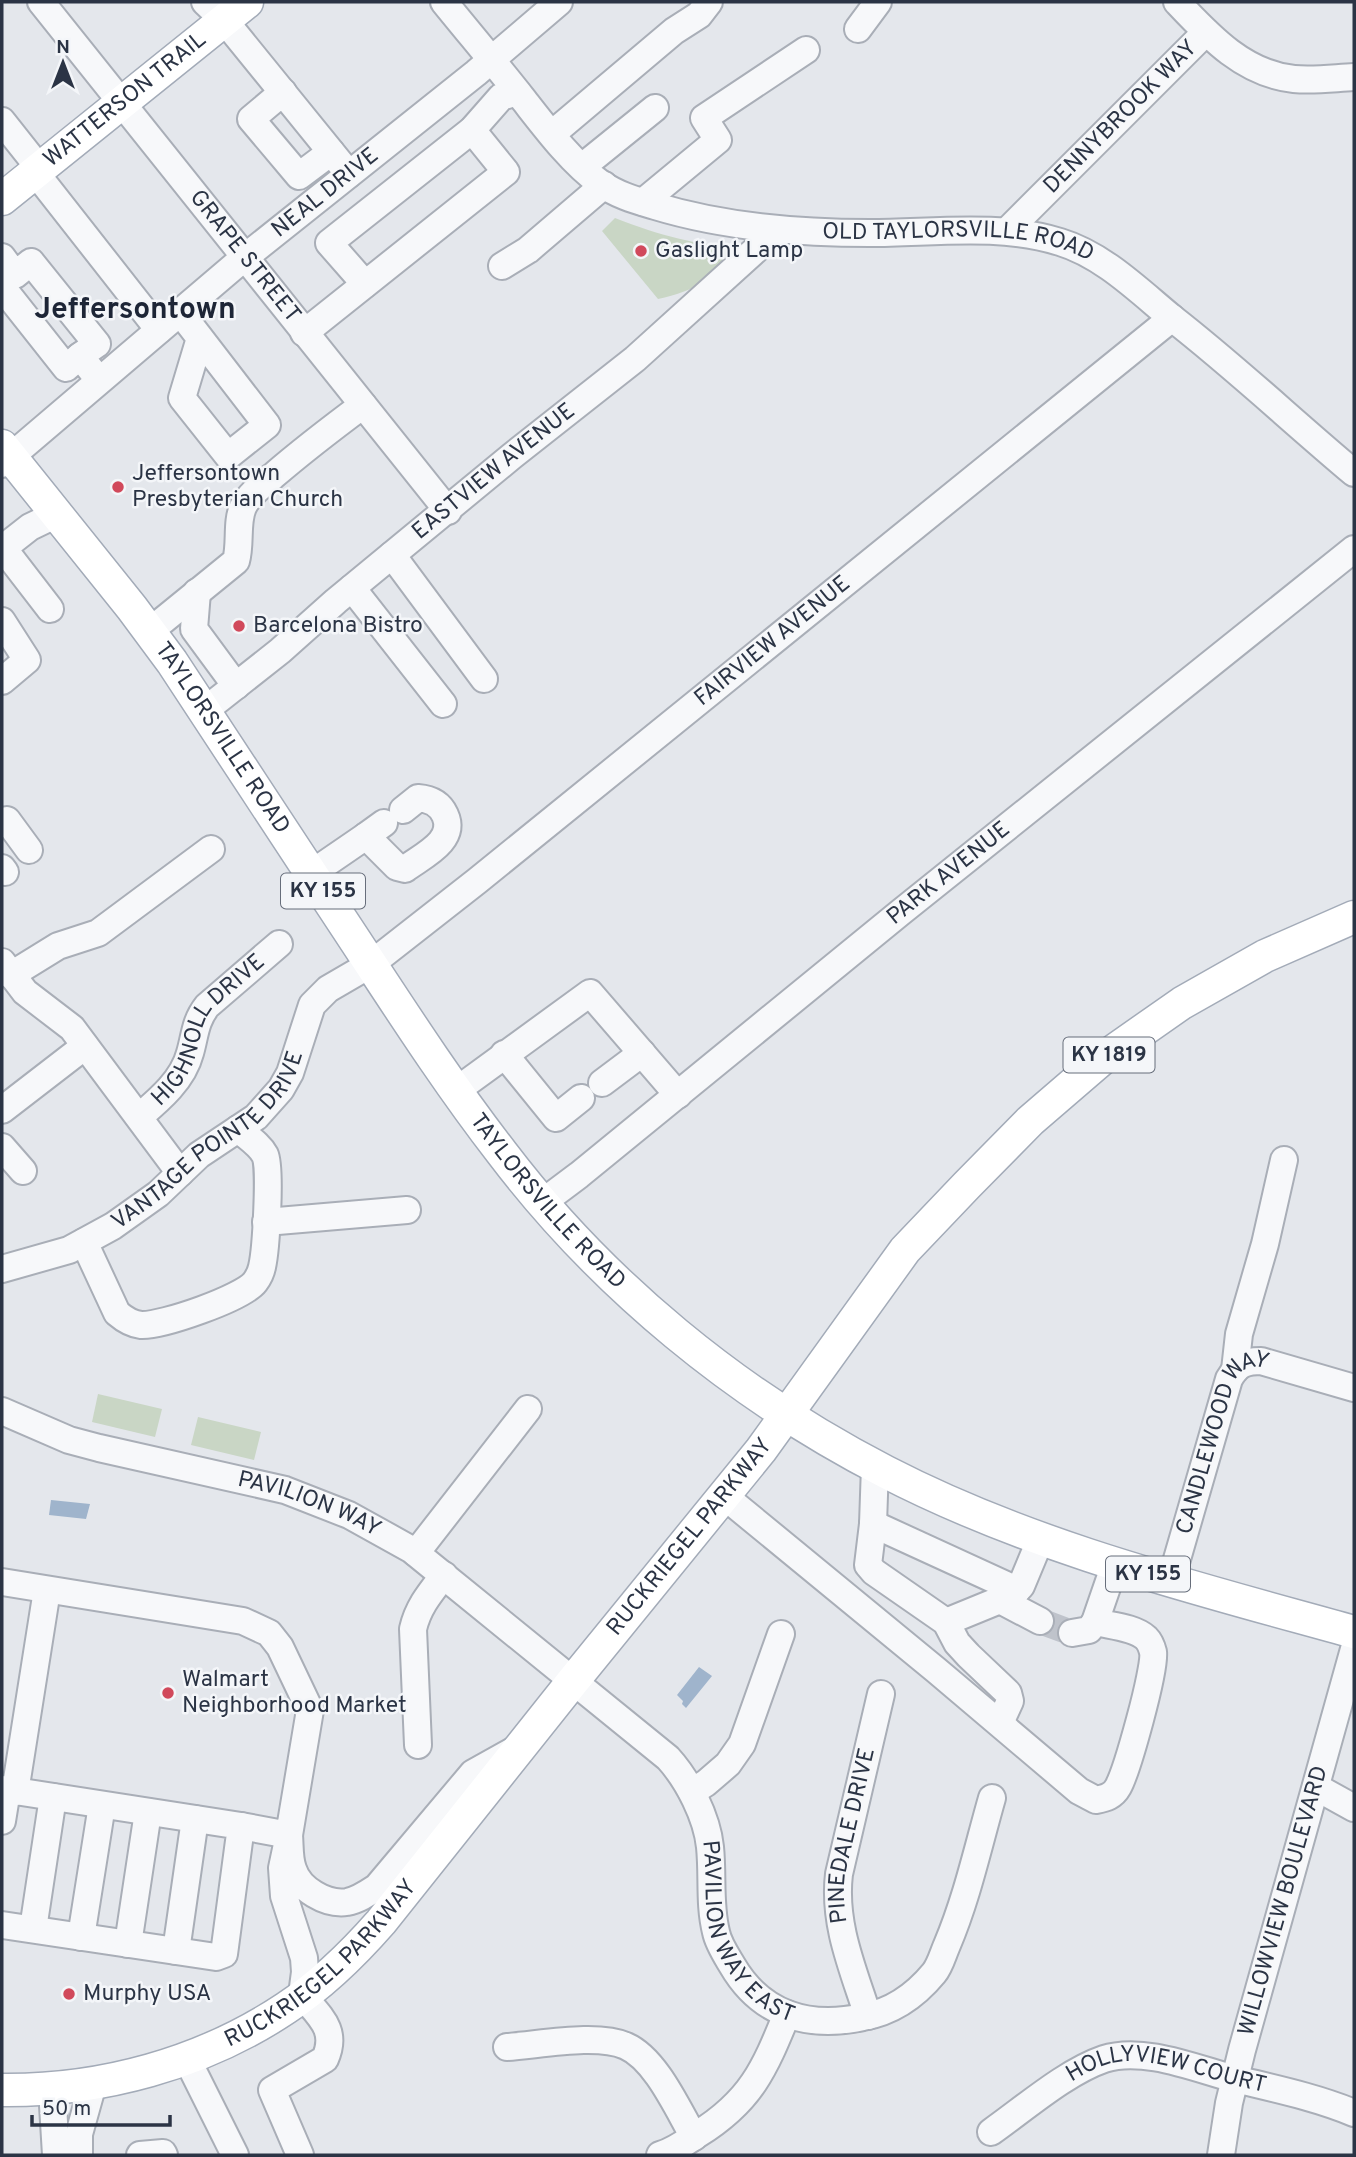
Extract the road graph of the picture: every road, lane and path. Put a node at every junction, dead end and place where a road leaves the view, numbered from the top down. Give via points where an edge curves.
1 (41, 2) edge
2 (444, 2) edge
3 (559, 2) edge
4 (709, 2) edge
5 (878, 2) edge
6 (1177, 2) edge
7 (225, 8) edge
8 (858, 29) dead end
9 (1206, 32) junction
10 (806, 50) dead end
11 (491, 59) junction
12 (1354, 76) edge
13 (283, 92) junction
14 (517, 92) junction
15 (121, 103) junction
16 (655, 108) dead end
17 (2, 121) edge
18 (472, 130) junction
19 (552, 134) junction
20 (331, 152) junction
21 (582, 167) junction
22 (37, 171) junction
23 (349, 174) junction
24 (604, 185) junction
25 (2, 199) edge
26 (643, 202) junction
27 (784, 230) junction
28 (1007, 231) junction
29 (244, 258) junction
30 (502, 266) dead end
31 (5, 276) edge
32 (365, 284) junction
33 (180, 312) junction
34 (1172, 318) junction
35 (159, 330) junction
36 (304, 332) junction
37 (200, 338) junction
38 (80, 356) junction
39 (99, 380) junction
40 (363, 405) junction
41 (5, 455) edge
42 (1354, 473) edge
43 (448, 511) junction
44 (57, 514) junction
45 (2, 548) edge
46 (1354, 549) edge
47 (392, 555) junction
48 (352, 588) junction
49 (197, 592) junction
50 (50, 609) dead end
51 (2, 621) edge
52 (201, 639) junction
53 (157, 641) junction
54 (484, 679) dead end
55 (2, 681) edge
56 (236, 686) junction
57 (443, 704) dead end
58 (204, 711) junction
59 (6, 820) dead end
60 (384, 823) dead end
61 (211, 849) dead end
62 (29, 850) dead end
63 (312, 873) junction
64 (1354, 917) edge
65 (279, 944) dead end
66 (371, 964) junction
67 (6, 969) edge
68 (85, 1045) junction
69 (642, 1053) junction
70 (505, 1054) junction
71 (457, 1090) junction
72 (678, 1095) junction
73 (2, 1110) edge
74 (139, 1117) junction
75 (238, 1129) junction
76 (2, 1147) edge
77 (1283, 1160) dead end
78 (23, 1171) dead end
79 (180, 1173) junction
80 (543, 1202) junction
81 (407, 1210) dead end
82 (265, 1222) junction
83 (84, 1242) junction
84 (2, 1269) edge
85 (1235, 1370) junction
86 (1354, 1388) edge
87 (528, 1409) dead end
88 (2, 1411) edge
89 (785, 1415) junction
90 (875, 1466) junction
91 (723, 1495) junction
92 (873, 1524) junction
93 (1041, 1538) junction
94 (416, 1553) junction
95 (1115, 1563) junction
96 (444, 1575) junction
97 (1171, 1580) junction
98 (2, 1582) edge
99 (47, 1590) junction
100 (1009, 1595) junction
101 (1040, 1620) tunnel mouth
102 (946, 1622) junction
103 (1354, 1632) edge
104 (781, 1634) dead end
105 (1354, 1649) edge
106 (573, 1681) junction
107 (881, 1695) dead end
108 (1007, 1729) junction
109 (418, 1745) dead end
110 (521, 1747) junction
111 (1316, 1787) junction
112 (8, 1790) edge
113 (692, 1791) junction
114 (53, 1797) junction
115 (992, 1798) dead end
116 (102, 1805) junction
117 (1354, 1808) edge
118 (148, 1812) junction
119 (195, 1819) junction
120 (2, 1821) edge
121 (242, 1826) junction
122 (289, 1835) junction
123 (2, 1925) edge
124 (33, 1930) junction
125 (81, 1937) junction
126 (128, 1944) junction
127 (176, 1951) junction
128 (302, 1995) junction
129 (787, 2014) junction
130 (868, 2017) junction
131 (507, 2047) dead end
132 (186, 2057) junction
133 (1235, 2078) junction
134 (93, 2084) junction
135 (52, 2089) junction
136 (2, 2090) edge
137 (1354, 2113) edge
138 (991, 2132) dead end
139 (694, 2137) junction
140 (56, 2155) edge
141 (79, 2155) edge
142 (140, 2155) edge
143 (164, 2155) edge
144 (235, 2155) edge
145 (300, 2155) edge
146 (660, 2155) edge
147 (1222, 2155) edge

1 - 15 street, GRAPE STREET
2 - 11 street, OLD TAYLORSVILLE ROAD
3 - 11 street, NEAL DRIVE
4 - 19 street via 699,15
5 - 8 street
6 - 9 street
7 - 13 street
7 - 15 main road, WATTERSON TRAIL
9 - 12 street via 1230,53 1272,75 1311,80
9 - 28 street, DENNYBROOK WAY
10 - 26 street via 704,118 718,140
11 - 14 street, OLD TAYLORSVILLE ROAD
11 - 23 street, NEAL DRIVE
13 - 20 street
13 - 20 street via 251,119 299,176
14 - 18 street via 501,97
14 - 19 street, OLD TAYLORSVILLE ROAD
15 - 22 main road, WATTERSON TRAIL
15 - 29 street, GRAPE STREET
16 - 21 street
17 - 22 street
18 - 32 street via 506,172
18 - 32 street via 329,243
19 - 21 street, OLD TAYLORSVILLE ROAD
20 - 23 street
21 - 24 street, OLD TAYLORSVILLE ROAD
22 - 25 main road, WATTERSON TRAIL
22 - 35 street
23 - 29 street, NEAL DRIVE
24 - 26 street, OLD TAYLORSVILLE ROAD
24 - 30 street via 528,250
26 - 27 street, OLD TAYLORSVILLE ROAD via 720,222
27 - 28 street, OLD TAYLORSVILLE ROAD
27 - 43 street, EASTVIEW AVENUE
28 - 34 street, OLD TAYLORSVILLE ROAD via 1062,243 1090,255
29 - 33 street, NEAL DRIVE
29 - 36 street, GRAPE STREET
31 - 38 street via 66,368
31 - 38 street via 31,262 97,344
32 - 36 street
33 - 35 street, NEAL DRIVE
33 - 37 street
34 - 42 street, OLD TAYLORSVILLE ROAD
34 - 66 street, FAIRVIEW AVENUE
35 - 39 street, NEAL DRIVE
36 - 40 street, GRAPE STREET
37 - 37 street via 267,425 228,456 182,398
38 - 39 street
39 - 41 street, NEAL DRIVE
40 - 43 street, GRAPE STREET
40 - 49 street via 253,493 241,513 236,561
41 - 44 main road, TAYLORSVILLE ROAD / KY 155
43 - 47 street, EASTVIEW AVENUE
44 - 45 street
44 - 53 main road, TAYLORSVILLE ROAD / KY 155
45 - 50 street
46 - 72 street, PARK AVENUE
47 - 48 street, EASTVIEW AVENUE
47 - 54 street
48 - 56 street, EASTVIEW AVENUE
48 - 57 street
49 - 52 street
49 - 53 street
51 - 55 street via 27,660
52 - 53 street
52 - 56 street
53 - 58 main road, TAYLORSVILLE ROAD / KY 155
56 - 58 street, EASTVIEW AVENUE
58 - 63 main road, TAYLORSVILLE ROAD / KY 155
59 - 62 street
60 - 63 street
61 - 67 street via 98,933
63 - 66 main road, TAYLORSVILLE ROAD / KY 155
64 - 89 main road, RUCKRIEGEL PARKWAY / KY 1819 via 1265,956 1182,1003 1102,1059 1030,1121 905,1250
65 - 74 street, HIGHNOLL DRIVE via 207,1006 199,1017 182,1074
66 - 71 main road, TAYLORSVILLE ROAD / KY 155
66 - 75 street, VANTAGE POINTE DRIVE via 328,989 313,1005 281,1089
67 - 68 street
68 - 73 street
68 - 74 street
69 - 70 street via 590,993
69 - 70 street via 556,1118
69 - 72 street
70 - 71 street
71 - 80 main road, TAYLORSVILLE ROAD / KY 155 via 500,1152
72 - 80 street, PARK AVENUE
74 - 79 street
75 - 79 street, VANTAGE POINTE DRIVE
75 - 82 street via 266,1157
76 - 78 street
77 - 85 street
79 - 83 street, VANTAGE POINTE DRIVE via 158,1194
80 - 89 main road, TAYLORSVILLE ROAD / KY 155 via 660,1321
81 - 82 street
82 - 83 street via 262,1270 254,1284 173,1320 141,1325 117,1313
83 - 84 street, VANTAGE POINTE DRIVE
85 - 86 street, CANDLEWOOD WAY via 1248,1361 1261,1361
85 - 97 street, CANDLEWOOD WAY
87 - 94 street
88 - 94 street, PAVILION WAY via 69,1440 285,1490 349,1515
89 - 90 main road, TAYLORSVILLE ROAD / KY 155
89 - 91 main road, RUCKRIEGEL PARKWAY / KY 1819
90 - 92 street
90 - 93 main road, TAYLORSVILLE ROAD / KY 155 via 946,1501
91 - 106 main road, RUCKRIEGEL PARKWAY / KY 1819
91 - 108 street
92 - 100 street
92 - 102 street via 869,1565 874,1572
93 - 95 main road, TAYLORSVILLE ROAD / KY 155
93 - 100 street via 1021,1586
94 - 96 street, PAVILION WAY
95 - 97 main road, TAYLORSVILLE ROAD / KY 155
95 - 108 street via 1084,1627 1137,1632 1148,1639 1154,1654 1118,1788 1109,1797 1096,1800 1079,1791
96 - 106 street, PAVILION WAY
96 - 109 street via 423,1602 413,1629
97 - 103 main road, TAYLORSVILLE ROAD / KY 155
98 - 99 street
99 - 112 street
99 - 122 street via 243,1621 269,1633 310,1710
100 - 101 street
100 - 102 street
102 - 108 street via 957,1643 1008,1693
104 - 113 street via 742,1744 728,1764
105 - 111 street, WILLOWVIEW BOULEVARD
106 - 110 main road, RUCKRIEGEL PARKWAY / KY 1819
106 - 113 street, PAVILION WAY EAST via 668,1758
107 - 130 street, PINEDALE DRIVE via 837,1890 841,1933
110 - 122 street via 473,1773 377,1887 364,1896 335,1902 299,1881 292,1868
110 - 128 main road, RUCKRIEGEL PARKWAY / KY 1819 via 375,1930
111 - 117 street
111 - 133 street, WILLOWVIEW BOULEVARD
112 - 114 street
112 - 120 street
113 - 129 street, PAVILION WAY EAST via 710,1845 716,1934 742,1983
114 - 116 street
114 - 124 street
115 - 130 street, PAVILION WAY EAST via 958,1918 935,1972 897,2006
116 - 118 street
116 - 125 street
118 - 119 street
118 - 126 street
119 - 121 street
119 - 127 street
121 - 122 street
121 - 127 street via 224,1954
122 - 128 street via 282,1868 284,1896 304,1958
123 - 124 street
124 - 125 street
125 - 126 street
126 - 127 street
128 - 132 main road, RUCKRIEGEL PARKWAY / KY 1819 via 229,2040
128 - 145 street via 327,2026 331,2039 326,2059 272,2090
129 - 130 street, PAVILION WAY EAST via 843,2022
129 - 139 street via 748,2092
131 - 139 street via 601,2040 628,2047 653,2070
132 - 134 main road, RUCKRIEGEL PARKWAY / KY 1819
132 - 144 street
133 - 137 street, HOLLYVIEW COURT via 1322,2099
133 - 138 street, HOLLYVIEW COURT via 1150,2057 1107,2058 1077,2071
133 - 147 street, WILLOWVIEW BOULEVARD
134 - 135 main road, RUCKRIEGEL PARKWAY / KY 1819
134 - 141 street via 79,2134
135 - 136 main road, RUCKRIEGEL PARKWAY / KY 1819
135 - 140 street
139 - 146 street
142 - 143 street

